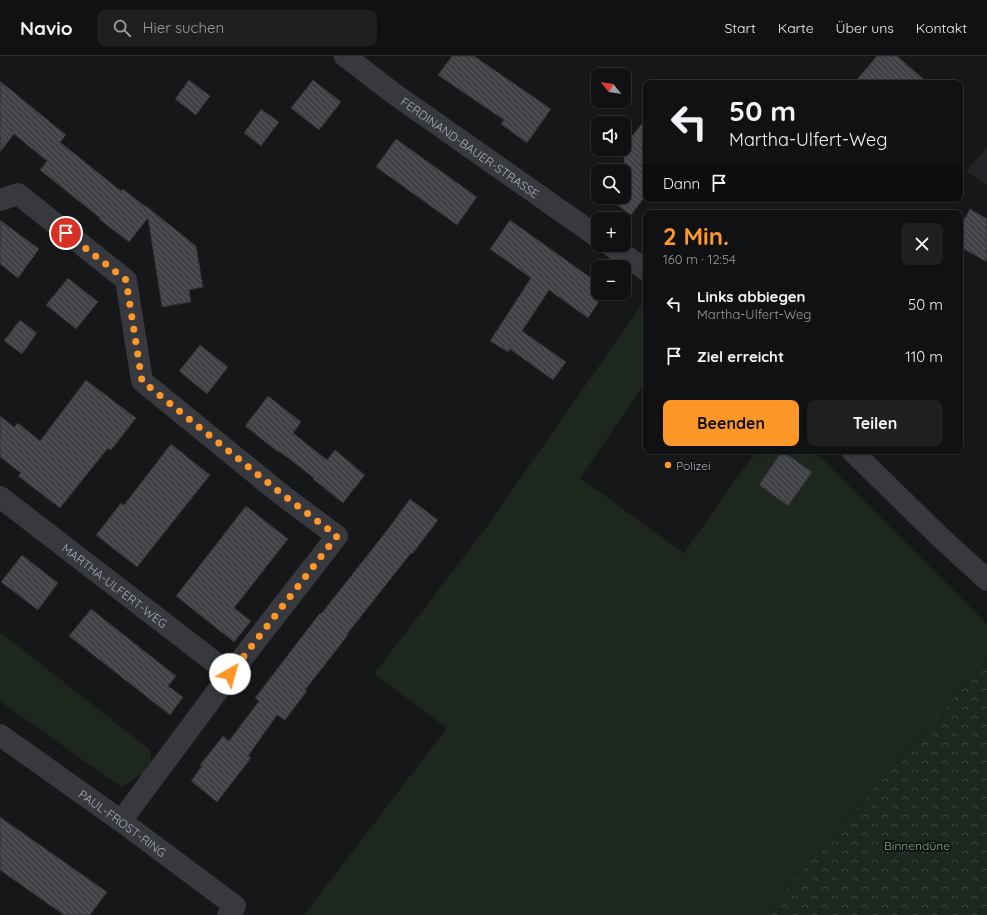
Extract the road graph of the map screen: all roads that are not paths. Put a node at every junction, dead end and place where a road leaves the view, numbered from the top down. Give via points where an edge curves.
1 (345, 56) edge
2 (0, 200) edge
3 (591, 232) edge
4 (620, 252) edge
5 (643, 268) edge
6 (855, 454) edge
7 (0, 497) edge
8 (987, 580) edge
9 (230, 674) junction
10 (0, 735) edge
11 (121, 821) junction
12 (228, 915) edge

1 - 3 street, FERDINAND-BAUER-STRASSE via 393,93
2 - 9 street via 18,194 126,280 142,381 337,536
4 - 5 street
6 - 8 street
7 - 9 street, MARTHA-ULFERT-WEG
9 - 11 street
10 - 11 street, PAUL-FROST-RING
11 - 12 street, PAUL-FROST-RING via 234,906

